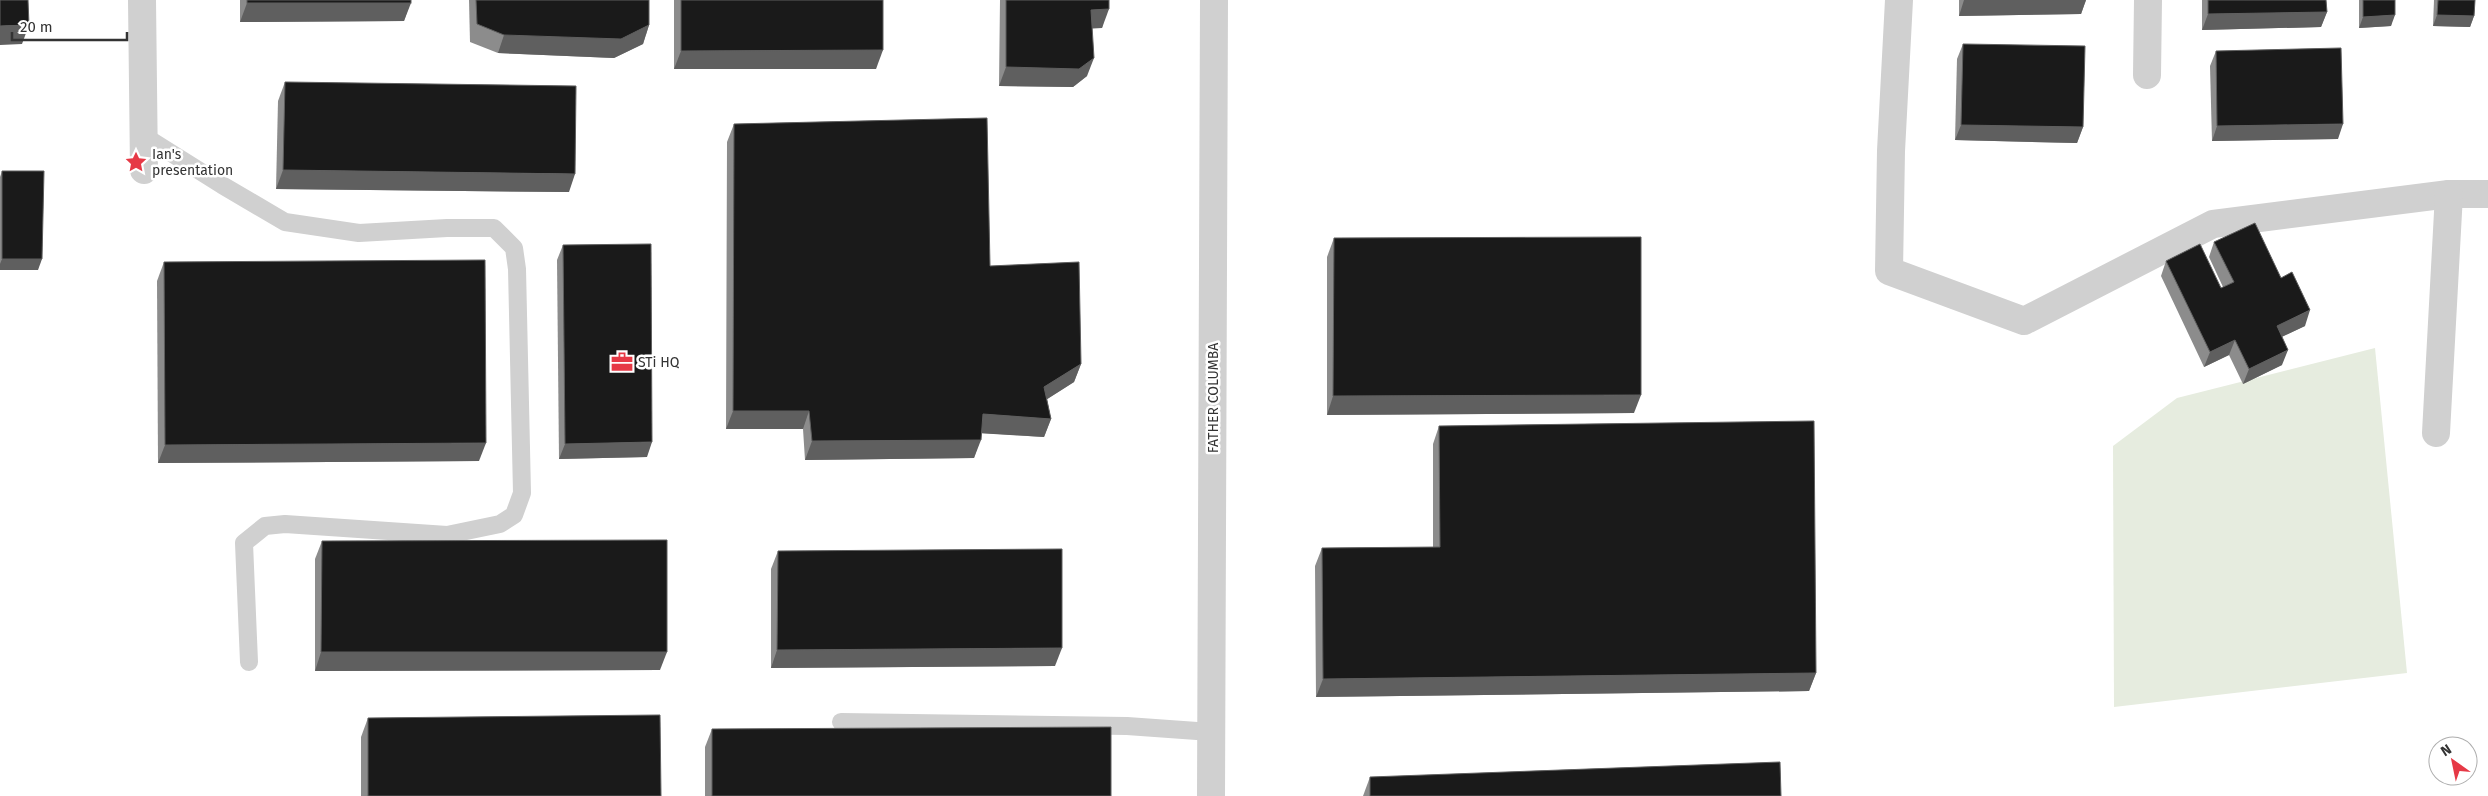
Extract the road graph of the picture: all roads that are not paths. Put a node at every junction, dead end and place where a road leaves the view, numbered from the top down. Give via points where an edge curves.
1 (142, 0) edge
2 (1214, 0) edge
3 (1899, 0) edge
4 (2148, 0) edge
5 (2147, 75) dead end
6 (144, 136) junction
7 (144, 170) dead end
8 (2449, 194) junction
9 (2488, 194) edge
10 (2436, 433) dead end
11 (249, 662) dead end
12 (841, 722) dead end
13 (1211, 732) junction
14 (1211, 796) edge

1 - 6 street
2 - 13 street, FATHER COLUMBA
3 - 8 street via 1889,271 2024,321 2213,224
4 - 5 street
6 - 7 street
6 - 11 lane via 285,222 359,233 494,228 514,248 522,493 514,515 500,524 447,535 285,524 266,526 244,543
8 - 9 street
8 - 10 street
12 - 13 lane via 1127,726
13 - 14 street, FATHER COLUMBA

